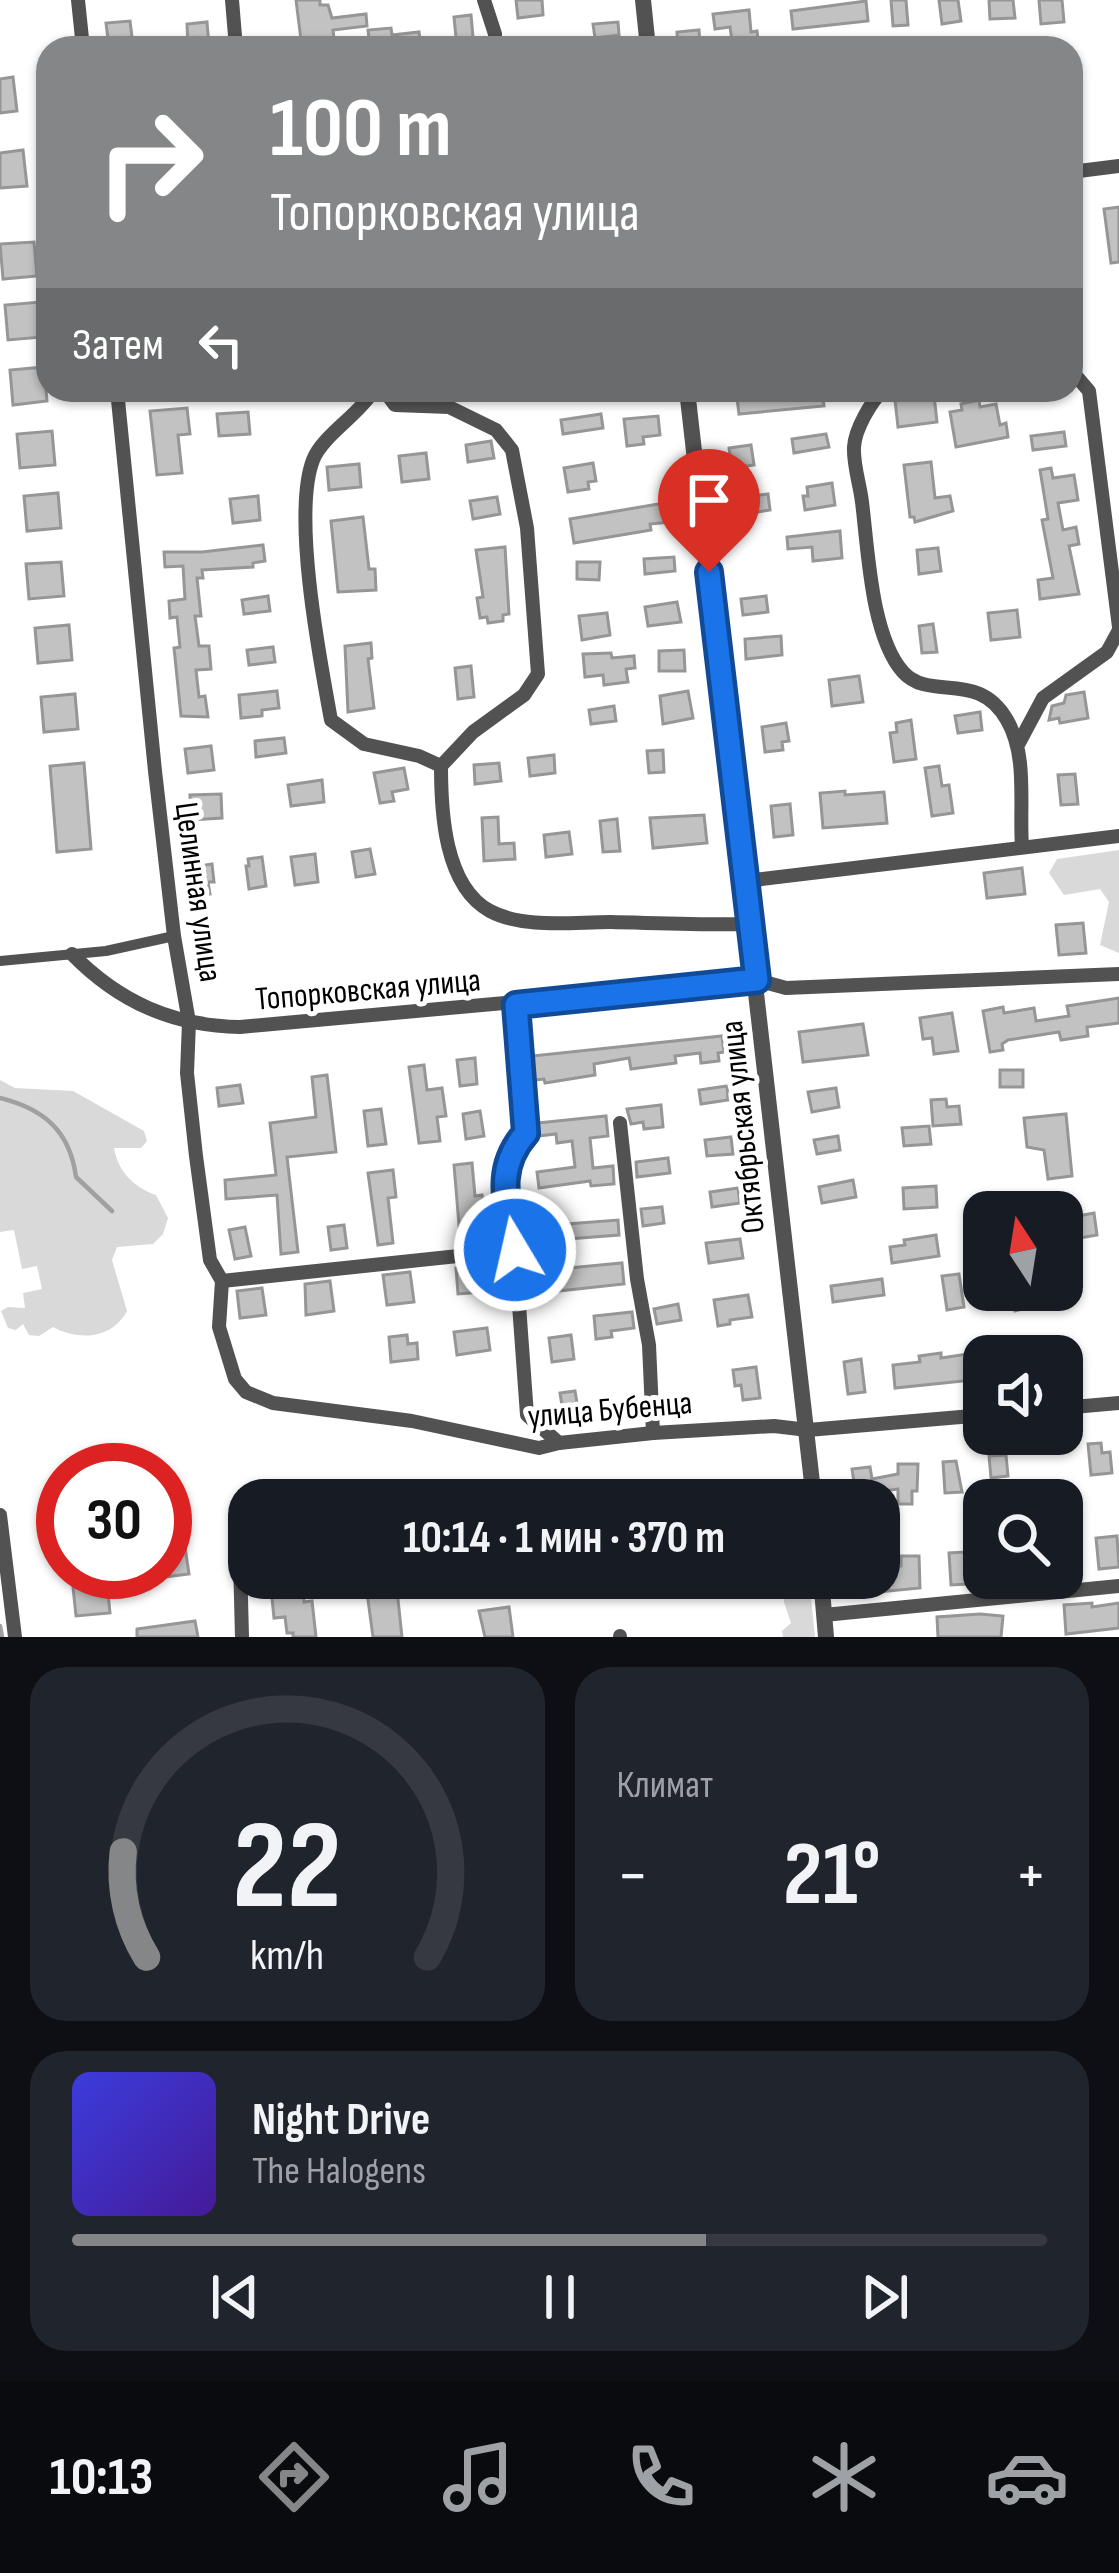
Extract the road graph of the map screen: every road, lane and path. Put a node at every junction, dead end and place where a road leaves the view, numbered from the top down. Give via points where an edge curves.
1 (78, 0) edge
2 (232, 0) edge
3 (484, 0) edge
4 (643, 0) edge
5 (81, 36) edge
6 (235, 36) edge
7 (495, 36) edge
8 (647, 36) edge
9 (1119, 166) edge
10 (1083, 170) edge
11 (1083, 384) edge
12 (118, 402) edge
13 (367, 402) edge
14 (393, 402) edge
15 (688, 402) edge
16 (873, 402) edge
17 (1119, 628) edge
18 (1019, 743) junction
19 (440, 766) junction
20 (1119, 836) edge
21 (1022, 847) junction
22 (746, 881) junction
23 (751, 924) junction
24 (174, 936) junction
25 (72, 954) junction
26 (0, 961) edge
27 (1119, 974) edge
28 (757, 980) junction
29 (516, 1005) junction
30 (189, 1022) junction
31 (620, 1123) dead end
32 (515, 1250) junction
33 (222, 1281) junction
34 (246, 1392) joint
35 (1119, 1403) edge
36 (1083, 1406) edge
37 (963, 1417) edge
38 (808, 1430) junction
39 (652, 1433) junction
40 (559, 1443) junction
41 (812, 1479) edge
42 (0, 1515) edge
43 (1119, 1586) edge
44 (241, 1599) edge
45 (823, 1599) edge
46 (824, 1615) junction
47 (15, 1637) edge
48 (242, 1637) edge
49 (826, 1637) edge

1 - 5 street
2 - 6 street
3 - 7 street
4 - 8 street
9 - 10 street
11 - 17 street
12 - 24 street, Целинная улица
13 - 19 street via 315,454 305,485 313,624 331,720 364,744
14 - 19 street via 449,407 496,430 512,450 527,528 538,674
15 - 22 street, Октябрьская улица
16 - 18 street via 854,444 888,644 922,686 977,691 1003,713
17 - 18 street via 1107,652 1043,698
18 - 21 street
19 - 23 street via 441,817 459,872 490,911 528,922
20 - 21 street
21 - 22 street
22 - 23 street, Октябрьская улица
23 - 28 street, Октябрьская улица
24 - 25 street
24 - 30 street, Целинная улица
25 - 26 street
25 - 30 street, Топорковская улица via 122,998
27 - 28 street, Топорковская улица via 808,988
28 - 29 street, Топорковская улица
28 - 38 street, Октябрьская улица
29 - 30 street, Топорковская улица via 240,1028
29 - 32 street via 526,1133 503,1178
30 - 33 street, Целинная улица via 196,1156 210,1260
31 - 39 street via 649,1345
32 - 33 street
32 - 40 street via 527,1415
33 - 34 street, Целинная улица via 218,1327
34 - 40 street, улица Бубенца via 502,1443
35 - 36 street
37 - 38 street, улица Бубенца
38 - 39 street, улица Бубенца
38 - 41 street, Октябрьская улица
39 - 40 street, улица Бубенца
42 - 47 street
43 - 46 street
44 - 48 street
45 - 46 street
46 - 49 street

